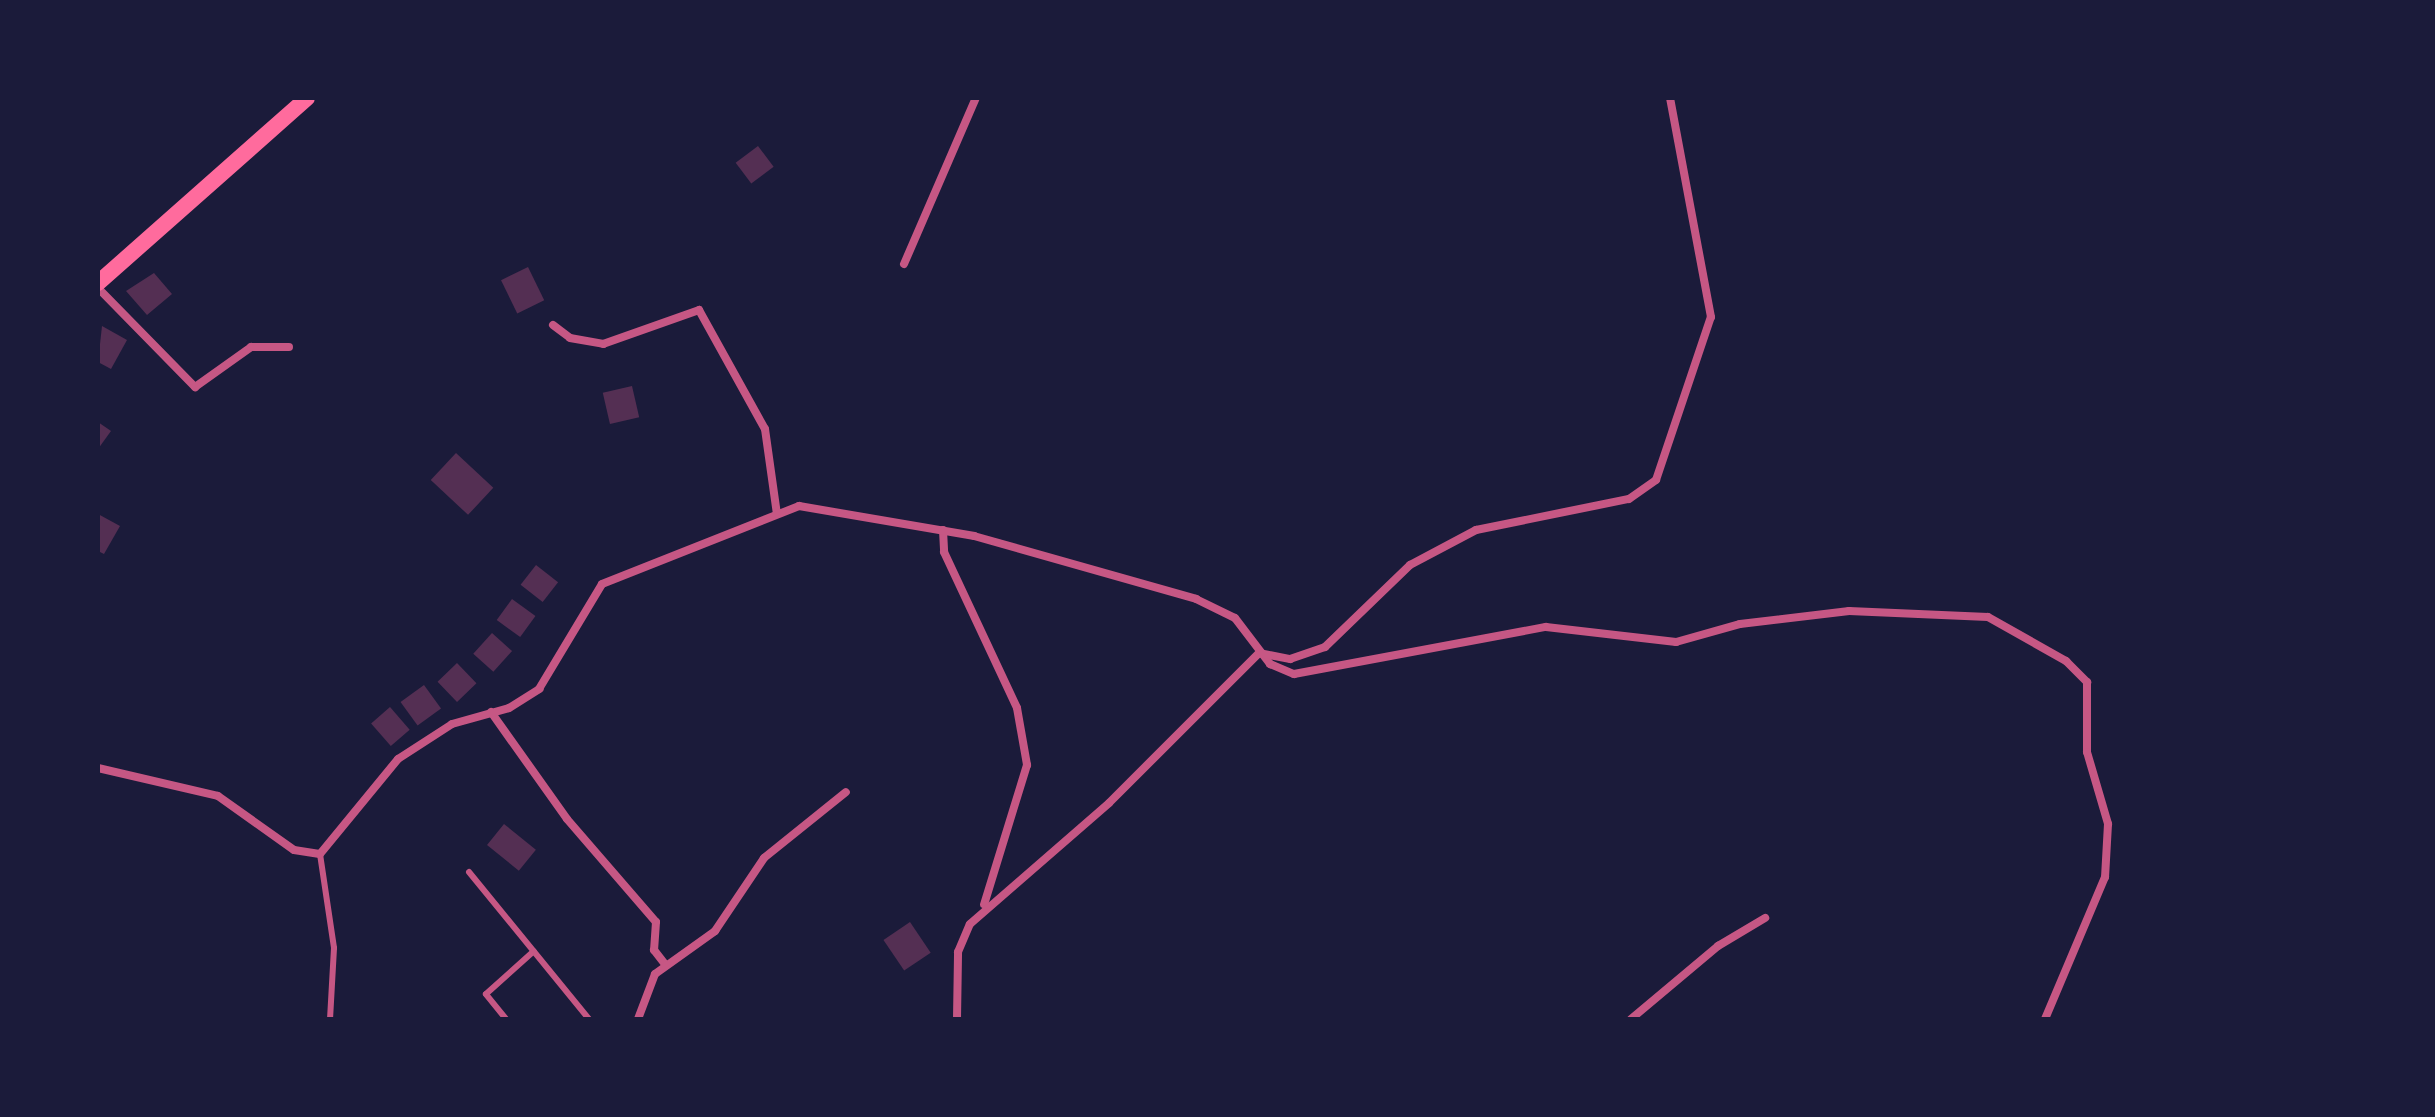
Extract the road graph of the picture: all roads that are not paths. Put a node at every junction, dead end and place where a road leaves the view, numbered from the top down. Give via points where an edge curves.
1 (307, 98) edge
2 (976, 98) edge
3 (1670, 98) edge
4 (904, 264) dead end
5 (98, 286) edge
6 (553, 325) dead end
7 (289, 347) dead end
8 (777, 514) junction
9 (943, 530) junction
10 (1259, 653) junction
11 (491, 712) junction
12 (98, 768) edge
13 (846, 792) dead end
14 (320, 854) junction
15 (469, 872) dead end
16 (983, 910) junction
17 (1765, 918) dead end
18 (534, 951) junction
19 (665, 964) junction
20 (330, 1019) edge
21 (506, 1019) edge
22 (589, 1019) edge
23 (638, 1019) edge
24 (957, 1019) edge
25 (1631, 1019) edge
26 (2045, 1019) edge

1 - 5 main road
2 - 4 street
3 - 10 street via 1711,317 1656,480 1629,499 1476,530 1410,565 1325,647 1290,659
5 - 7 street via 195,387 251,347
6 - 8 street via 570,338 603,344 699,310 765,429
8 - 9 street via 799,506
8 - 11 street via 602,584 539,689
9 - 10 street via 1217,606
9 - 16 street via 944,552 1017,708 1027,765
10 - 16 street via 1109,803
10 - 26 street via 1294,674 1562,626 1676,642 1740,624 1870,610 2007,624 2087,682 2086,743 2108,824 2105,877
11 - 14 street via 452,724 398,759
11 - 19 street via 567,819 656,922 654,950
12 - 14 street via 218,796 294,850
13 - 19 street via 764,858 715,931
14 - 20 lane via 334,948
15 - 18 lane
16 - 24 street via 960,941
17 - 25 street via 1718,946
18 - 21 lane via 486,994
18 - 22 lane
19 - 23 street via 649,983

